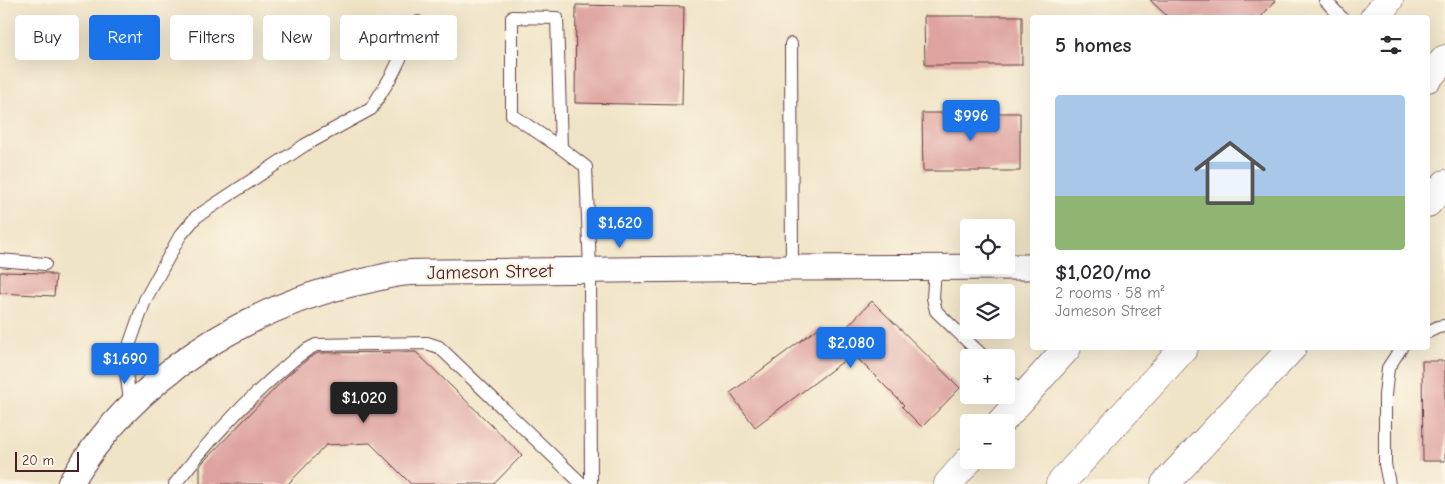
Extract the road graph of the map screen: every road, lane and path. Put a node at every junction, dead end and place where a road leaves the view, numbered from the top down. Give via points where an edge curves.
1 (1325, 0) edge
2 (1389, 0) edge
3 (1339, 15) edge
4 (1376, 15) edge
5 (790, 44) dead end
6 (1445, 58) edge
7 (399, 60) edge
8 (1430, 76) edge
9 (561, 148) junction
10 (1445, 184) edge
11 (1430, 201) edge
12 (0, 260) edge
13 (44, 264) dead end
14 (935, 267) junction
15 (1030, 267) edge
16 (792, 268) junction
17 (590, 270) junction
18 (1445, 326) edge
19 (1430, 331) edge
20 (976, 349) edge
21 (1064, 350) edge
22 (1182, 350) edge
23 (1290, 350) edge
24 (1400, 350) edge
25 (1016, 387) edge
26 (131, 407) junction
27 (1004, 414) edge
28 (961, 469) edge
29 (70, 484) edge
30 (175, 484) edge
31 (582, 484) edge
32 (591, 484) edge
33 (948, 484) edge
34 (1060, 484) edge
35 (1165, 484) edge
36 (1389, 484) edge

1 - 3 lane
2 - 4 main road
5 - 16 lane
6 - 8 main road
7 - 26 lane via 371,109 305,145 203,212 180,236 145,300 130,342 126,372
9 - 9 lane via 557,18 512,17 512,115
9 - 17 lane via 586,167
10 - 11 main road
12 - 13 lane
14 - 15 street, Jameson Street
14 - 16 street, Jameson Street
14 - 20 lane via 936,311
16 - 17 street, Jameson Street
17 - 26 street, Jameson Street via 404,273 312,294 228,333 186,359
17 - 32 lane
18 - 19 lane
21 - 25 main road
22 - 34 main road
23 - 35 main road
24 - 36 lane via 1388,368 1385,394 1385,464
25 - 27 main road
26 - 29 street, Jameson Street via 95,447
28 - 33 main road
30 - 31 lane via 249,399 303,351 316,345 427,343 439,347

